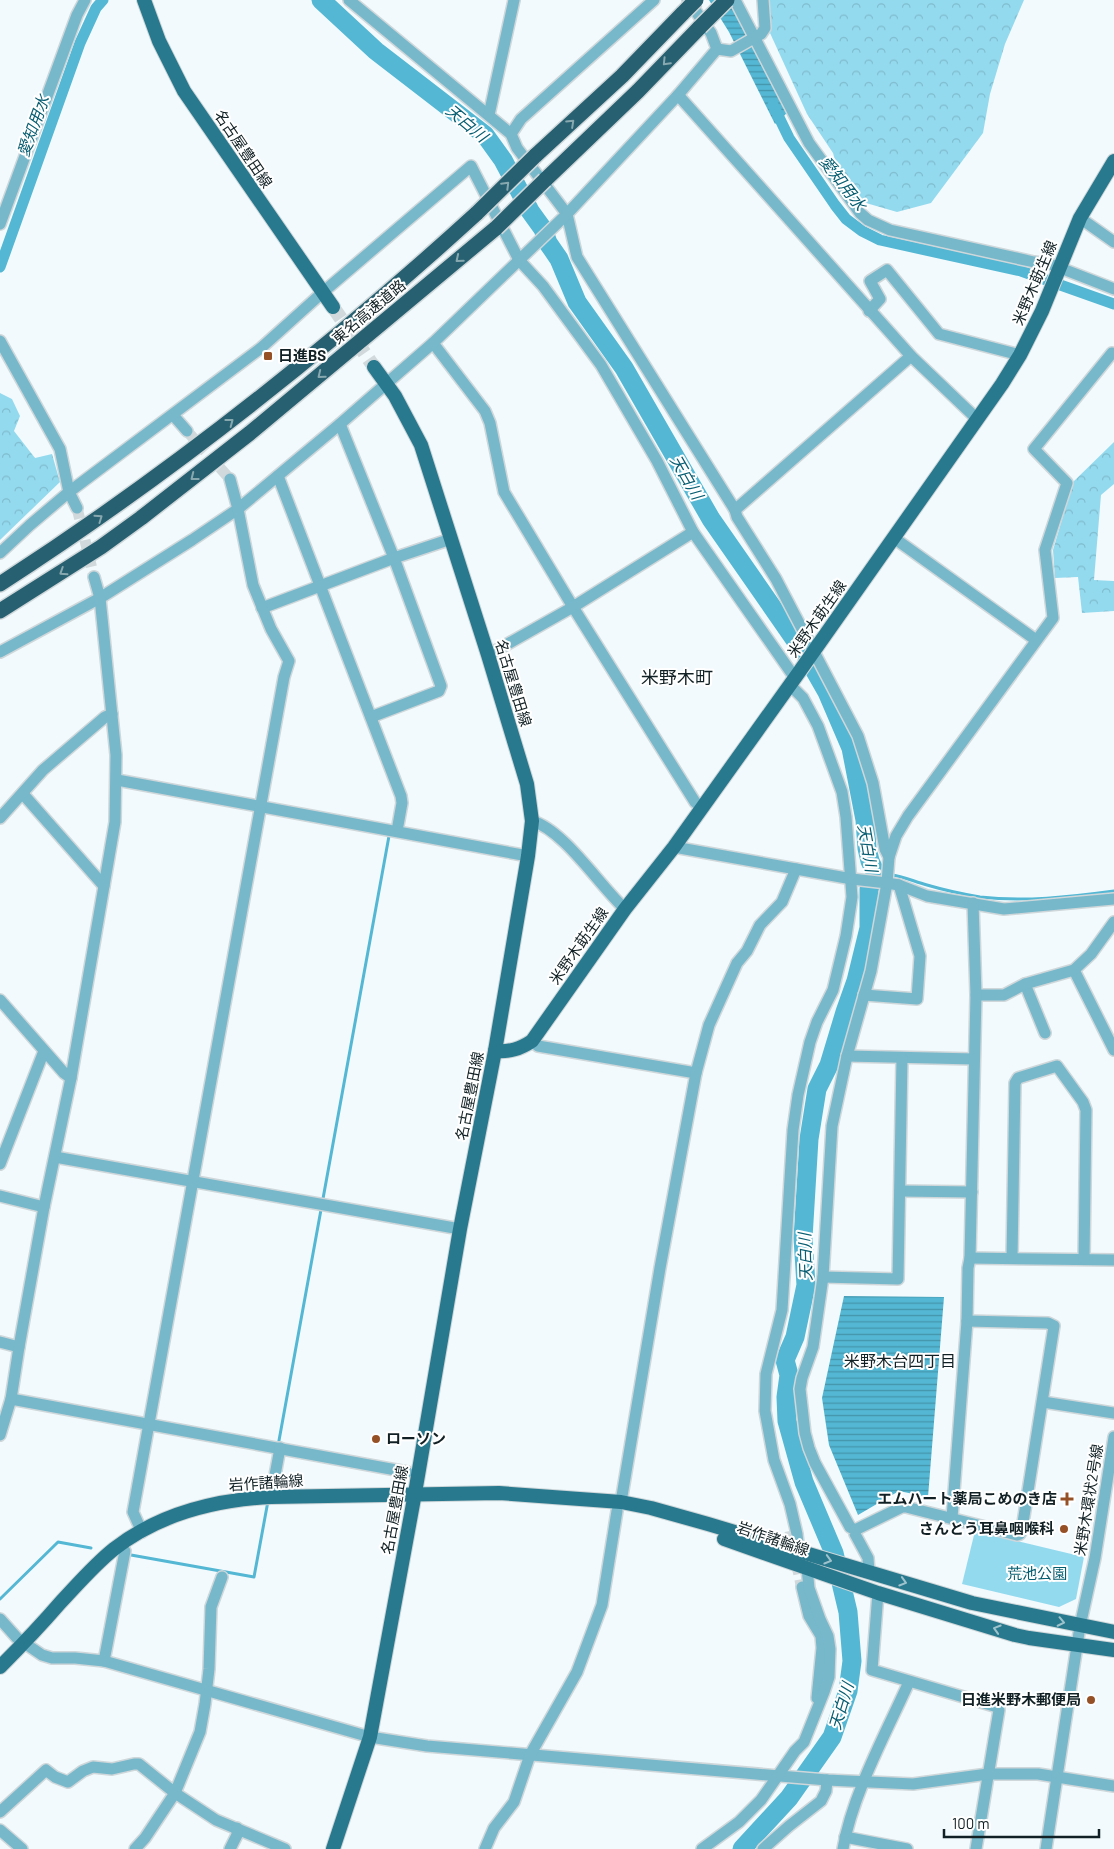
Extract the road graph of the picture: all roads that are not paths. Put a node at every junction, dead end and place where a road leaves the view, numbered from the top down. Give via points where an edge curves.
1 (85, 0) edge
2 (144, 0) edge
3 (349, 0) edge
4 (514, 0) edge
5 (654, 0) edge
6 (696, 0) edge
7 (727, 0) edge
8 (735, 0) edge
9 (763, 0) edge
10 (685, 6) edge
11 (755, 38) junction
12 (718, 50) junction
13 (678, 94) junction
14 (489, 115) junction
15 (511, 134) junction
16 (1114, 161) edge
17 (563, 217) junction
18 (1080, 218) junction
19 (0, 224) edge
20 (1114, 242) edge
21 (519, 260) junction
22 (1059, 268) junction
23 (1114, 289) edge
24 (322, 293) junction
25 (333, 307) tunnel mouth
26 (869, 311) junction
27 (0, 341) edge
28 (433, 343) junction
29 (1112, 353) dead end
30 (1020, 355) junction
31 (910, 356) junction
32 (374, 367) tunnel mouth
33 (387, 385) junction
34 (173, 415) junction
35 (977, 419) junction
36 (340, 424) junction
37 (187, 431) tunnel mouth
38 (278, 476) junction
39 (230, 479) tunnel mouth
40 (69, 492) junction
41 (77, 508) tunnel mouth
42 (238, 508) junction
43 (735, 510) junction
44 (693, 532) junction
45 (894, 538) junction
46 (452, 539) junction
47 (0, 553) edge
48 (394, 558) junction
49 (94, 577) tunnel mouth
50 (0, 584) edge
51 (321, 586) junction
52 (100, 598) junction
53 (573, 607) junction
54 (262, 608) junction
55 (0, 611) edge
56 (1036, 640) junction
57 (0, 652) edge
58 (813, 652) junction
59 (488, 655) junction
60 (794, 679) junction
61 (112, 714) junction
62 (371, 717) junction
63 (117, 780) junction
64 (23, 794) junction
65 (261, 807) junction
66 (701, 807) junction
67 (0, 818) edge
68 (532, 821) junction
69 (397, 831) junction
70 (674, 846) junction
71 (528, 856) junction
72 (889, 857) junction
73 (796, 869) junction
74 (852, 879) junction
75 (887, 882) junction
76 (899, 885) junction
77 (104, 886) junction
78 (1114, 899) edge
79 (973, 904) junction
80 (625, 909) junction
81 (1114, 922) edge
82 (1074, 970) junction
83 (1025, 984) junction
84 (864, 995) junction
85 (976, 995) junction
86 (0, 1000) edge
87 (1114, 1025) edge
88 (1045, 1033) dead end
89 (1104, 1033) junction
90 (532, 1041) junction
91 (1114, 1050) edge
92 (44, 1051) junction
93 (495, 1052) junction
94 (847, 1056) junction
95 (902, 1058) junction
96 (974, 1059) junction
97 (696, 1073) junction
98 (71, 1078) junction
99 (56, 1157) junction
100 (0, 1164) edge
101 (192, 1182) junction
102 (900, 1191) junction
103 (972, 1192) junction
104 (0, 1196) edge
105 (44, 1208) junction
106 (460, 1229) junction
107 (970, 1258) junction
108 (1012, 1258) junction
109 (1084, 1259) junction
110 (1114, 1260) edge
111 (823, 1277) junction
112 (967, 1321) junction
113 (0, 1342) edge
114 (19, 1347) junction
115 (11, 1399) junction
116 (1042, 1402) junction
117 (1114, 1413) edge
118 (148, 1425) junction
119 (0, 1435) edge
120 (1114, 1437) edge
121 (280, 1448) junction
122 (774, 1460) junction
123 (407, 1472) dead end
124 (415, 1493) junction
125 (271, 1497) junction
126 (618, 1506) junction
127 (952, 1518) junction
128 (856, 1530) junction
129 (790, 1531) tunnel mouth
130 (142, 1532) junction
131 (125, 1551) dead end
132 (799, 1552) junction
133 (810, 1569) junction
134 (863, 1570) junction
135 (222, 1577) dead end
136 (801, 1585) tunnel mouth
137 (871, 1590) junction
138 (0, 1619) edge
139 (1080, 1626) junction
140 (1114, 1632) edge
141 (24, 1643) junction
142 (1078, 1645) junction
143 (1114, 1650) edge
144 (104, 1662) junction
145 (0, 1667) edge
146 (909, 1682) junction
147 (207, 1690) junction
148 (816, 1710) junction
149 (370, 1738) junction
150 (530, 1755) junction
151 (988, 1774) junction
152 (777, 1776) junction
153 (1058, 1777) junction
154 (824, 1780) junction
155 (864, 1782) junction
156 (1114, 1786) edge
157 (175, 1793) junction
158 (0, 1812) edge
159 (238, 1828) junction
160 (0, 1830) edge
161 (844, 1843) edge
162 (22, 1849) edge
163 (135, 1849) edge
164 (230, 1849) edge
165 (285, 1849) edge
166 (333, 1849) edge
167 (484, 1849) edge
168 (702, 1849) edge
169 (763, 1849) edge
170 (907, 1849) edge
171 (976, 1849) edge
172 (1046, 1849) edge

1 - 19 street via 77,14
2 - 24 main road, 名古屋豊田線 via 159,41 184,91
3 - 14 street
4 - 14 street
5 - 15 street via 522,119
6 - 10 highway, 東名高速道路, bridge
7 -> 55 highway, 東名高速道路, bridge via 496,228 335,364 101,547
8 - 11 street
9 - 11 street via 765,28
10 - 12 street via 711,33
50 -> 10 highway, 東名高速道路, bridge via 153,480 325,347 477,213 622,76
11 - 12 street via 734,50
11 - 22 street via 809,143 851,202 868,220 890,230
12 - 13 street
13 - 17 street
13 - 26 street
14 - 15 street
15 - 17 street
16 - 18 main road, 米野木莇生線
17 - 21 street
17 - 43 street via 576,257
18 - 20 street
18 - 22 main road, 米野木莇生線
21 - 24 street via 471,166
21 - 28 street
21 - 44 street via 543,286 601,365 657,460
22 - 23 street
22 - 30 main road, 米野木莇生線
24 - 25 main road, 名古屋豊田線
24 - 34 street via 261,348
26 - 30 street via 880,299 870,280 887,270 939,334
26 - 31 street
27 - 40 street via 60,449
28 - 33 street
28 - 53 street via 485,412 504,492
29 - 56 street via 1034,449 1067,483 1045,550 1053,618
30 - 35 main road, 米野木莇生線
31 - 35 street
31 - 43 street
32 - 33 main road, 名古屋豊田線
33 - 36 street
33 - 46 main road, 名古屋豊田線 via 421,445
34 - 37 street
34 - 40 street
35 - 45 main road, 米野木莇生線
36 - 38 street
36 - 48 street
38 - 42 street
38 - 51 street
39 - 42 street
40 - 41 street
40 - 47 street
42 - 52 street
42 - 54 street via 253,585
43 - 58 street via 784,594
44 - 53 street
44 - 60 street
45 - 56 street
45 - 58 main road, 米野木莇生線
46 - 48 street
46 - 59 main road, 名古屋豊田線
48 - 51 street
48 - 62 street via 441,689
49 - 52 street
51 - 54 street
51 - 62 street
52 - 57 street
52 - 61 street
53 - 59 street
53 - 66 street
54 - 65 street via 290,661 284,677
56 - 72 street via 908,816
58 - 60 main road, 米野木莇生線
58 - 72 street via 861,744
59 - 68 main road, 名古屋豊田線 via 527,784
60 - 66 main road, 米野木莇生線
60 - 74 street via 818,726 842,792
61 - 63 street
61 - 64 street via 43,770
62 - 69 street via 401,796
63 - 65 street
63 - 77 street via 115,822
64 - 67 street
64 - 77 street
65 - 69 street
65 - 101 street
66 - 70 main road, 米野木莇生線
68 - 71 main road, 名古屋豊田線
68 - 80 street via 542,824 573,852
69 - 71 street
70 - 73 street
70 - 80 main road, 米野木莇生線
71 - 93 main road, 名古屋豊田線
72 - 75 street
73 - 74 street
73 - 97 street via 782,902 760,925 737,963 709,1025
74 - 75 street
74 - 122 street via 852,909 846,936 832,990 810,1042 794,1121 782,1310 766,1374 765,1411
75 - 76 street
75 - 84 street
76 - 79 street via 927,896
76 - 84 street via 920,956 917,998
77 - 98 street
78 - 79 street via 1004,909
79 - 85 street
80 - 90 main road, 米野木莇生線
81 - 82 street via 1091,954
82 - 83 street
82 - 89 street
83 - 85 street via 1004,995
83 - 88 street
84 - 94 street
85 - 96 street
86 - 92 street
87 - 89 street
89 - 91 street
90 - 93 main road, 米野木莇生線 via 522,1048
90 - 97 street via 538,1046
92 - 98 street
92 - 100 street
93 - 106 main road, 名古屋豊田線
94 - 95 street
94 - 111 street via 832,1126
95 - 96 street
95 - 102 street
96 - 103 street
97 - 126 street
98 - 99 street
99 - 101 street
99 - 105 street
101 - 106 street
101 - 118 street
102 - 103 street
102 - 111 street via 898,1279
103 - 107 street
104 - 105 street
105 - 114 street
106 - 124 main road, 名古屋豊田線
107 - 108 street
107 - 112 street
108 - 109 street
108 - 109 street via 1015,1083 1018,1078 1057,1066 1084,1102 1086,1110
109 - 110 street
111 - 128 street via 813,1348 802,1378 800,1397 805,1433 815,1463 850,1526
112 - 116 street via 1048,1323 1054,1326
112 - 127 street
113 - 114 street
114 - 115 street
115 - 118 street
115 - 119 street
116 - 117 street
116 - 127 street via 1020,1534
118 - 121 street
118 - 130 street via 133,1512
120 - 139 street, 米野木環状2号線 via 1095,1558
121 - 123 street
121 - 125 street
122 - 129 street via 773,1471
122 - 132 street via 790,1504
124 - 125 main road, 岩作諸輪線
124 - 126 main road, 岩作諸輪線 via 499,1493
124 - 149 main road, 名古屋豊田線
125 - 130 main road, 岩作諸輪線 via 236,1499 200,1507 176,1514
126 - 132 main road, 岩作諸輪線 via 660,1511
126 - 133 main road, 岩作諸輪線
126 - 150 street via 599,1613 577,1672
127 - 128 street via 902,1507
128 - 134 street via 868,1558
130 - 141 main road, 岩作諸輪線 via 97,1564
131 - 144 street
132 -> 134 main road, 岩作諸輪線
133 - 137 main road, 岩作諸輪線
133 - 148 street via 809,1588 830,1649 828,1677
134 -> 139 main road, 岩作諸輪線 via 972,1603
135 - 147 street via 211,1607
136 - 148 street via 809,1616 821,1636
142 -> 137 main road, 岩作諸輪線 via 1029,1638
137 - 146 street via 872,1670
138 - 141 street
139 - 140 main road, 岩作諸輪線
139 - 142 street, 米野木環状2号線
141 - 144 street via 46,1657
141 - 145 main road, 岩作諸輪線
142 - 143 main road, 岩作諸輪線
142 - 153 street, 米野木環状2号線
144 - 147 street
146 - 151 street via 998,1707
146 - 155 street
147 - 149 street
147 - 157 street via 200,1732
148 - 152 street via 804,1742
149 - 150 street
149 - 166 main road, 名古屋豊田線
150 - 152 street
150 - 167 street via 514,1802 494,1828
151 - 153 street
151 - 155 street via 922,1783
151 - 171 street
152 - 154 street
152 - 168 street via 761,1800 739,1822
153 - 156 street
153 - 172 street, 米野木環状2号線
154 - 155 street
154 - 169 street via 826,1791 821,1801
155 - 161 street
157 - 158 street via 139,1764 112,1769 93,1767 68,1782 46,1770
157 - 159 street via 216,1820
157 - 163 street
159 - 164 street
159 - 165 street
160 - 162 street
161 - 170 street

